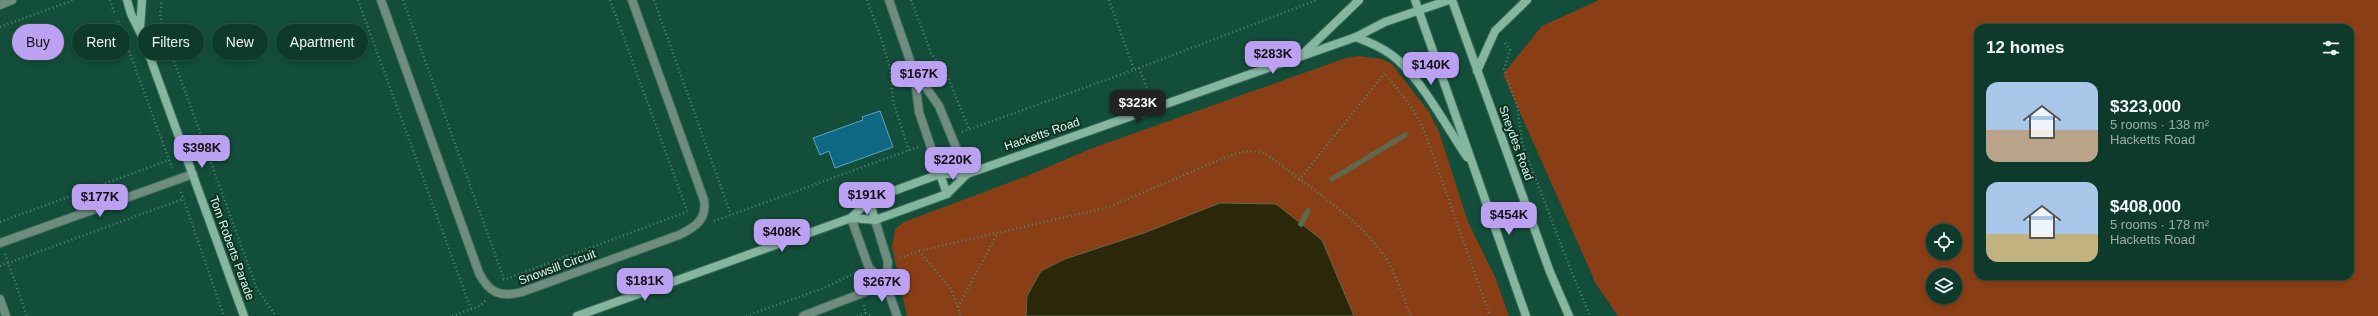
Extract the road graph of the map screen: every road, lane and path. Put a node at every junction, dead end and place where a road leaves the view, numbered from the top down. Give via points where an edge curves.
1 (12, 0) edge
2 (74, 0) edge
3 (110, 0) edge
4 (127, 0) edge
5 (142, 0) edge
6 (358, 0) edge
7 (381, 0) edge
8 (403, 0) edge
9 (610, 0) edge
10 (632, 0) edge
11 (654, 0) edge
12 (867, 0) edge
13 (888, 0) edge
14 (912, 0) edge
15 (1109, 0) edge
16 (1307, 0) edge
17 (1317, 0) edge
18 (1359, 0) edge
19 (1415, 0) edge
20 (1450, 0) edge
21 (1527, 0) edge
22 (0, 4) edge
23 (1308, 4) junction
24 (1418, 10) junction
25 (140, 24) edge
26 (138, 26) edge
27 (0, 27) edge
28 (1356, 36) junction
29 (1506, 43) dead end
30 (1302, 54) junction
31 (151, 60) edge
32 (173, 60) edge
33 (1139, 68) junction
34 (1134, 70) junction
35 (1477, 71) junction
36 (914, 72) junction
37 (1154, 107) junction
38 (969, 129) junction
39 (954, 142) junction
40 (931, 150) junction
41 (909, 151) junction
42 (169, 160) junction
43 (1475, 169) junction
44 (193, 174) junction
45 (940, 174) junction
46 (967, 174) junction
47 (176, 180) junction
48 (1300, 180) junction
49 (947, 194) junction
50 (183, 199) junction
51 (869, 200) junction
52 (687, 212) junction
53 (732, 215) junction
54 (702, 218) junction
55 (851, 218) junction
56 (875, 220) junction
57 (0, 222) edge
58 (997, 233) junction
59 (0, 243) edge
60 (919, 251) junction
61 (888, 262) junction
62 (8, 263) junction
63 (0, 266) edge
64 (869, 268) junction
65 (504, 279) junction
66 (886, 284) junction
67 (494, 292) junction
68 (0, 299) edge
69 (958, 307) junction
70 (471, 309) junction
71 (866, 313) dead end
72 (1524, 314) edge
73 (459, 315) edge
74 (6, 316) edge
75 (27, 316) edge
76 (224, 316) edge
77 (244, 316) edge
78 (276, 316) edge
79 (452, 316) edge
80 (577, 316) edge
81 (746, 316) edge
82 (803, 316) edge
83 (857, 316) edge
84 (897, 316) edge
85 (961, 316) edge
86 (1411, 316) edge
87 (1490, 316) edge
88 (1569, 316) edge
89 (1590, 316) edge

1 - 22 street
2 - 27 path
3 - 42 path
4 - 26 street, Tom Roberts Parade
5 - 25 street, Tom Roberts Parade
6 - 70 path
7 - 67 street via 479,273 485,284
8 - 65 path
9 - 52 path
10 - 54 street via 703,196 705,207
11 - 53 path
12 - 41 path via 882,41 890,70 893,101
13 - 36 street
14 - 38 path via 931,54 947,75
15 - 34 path
16 - 23 path
17 - 23 path
18 - 30 street
19 - 24 street
20 - 24 street, Hacketts Road
20 - 35 street, Sneydes Road
21 - 35 street via 1495,30
23 - 33 path
24 - 28 street, Hacketts Road
24 - 43 street
28 - 30 street, Hacketts Road
28 - 43 street via 1383,49 1399,61
29 - 89 path via 1510,50 1505,74 1517,105 1522,144
30 - 37 street, Hacketts Road
31 - 44 street, Tom Roberts Parade
32 - 78 path via 256,289
33 - 34 path
33 - 37 path
34 - 38 path
35 - 88 street, Sneydes Road via 1550,272
36 - 39 street via 939,106
36 - 40 street via 919,112
37 - 46 street, Hacketts Road
38 - 39 path via 962,132
39 - 46 street
40 - 41 path via 918,147
40 - 45 street
41 - 53 path
42 - 47 path
42 - 57 path
43 - 72 street
44 - 47 street
44 - 77 street, Tom Roberts Parade
45 - 46 street, Hacketts Road
45 - 49 street
45 - 51 street, Hacketts Road
46 - 49 street, Hacketts Road
47 - 50 path
47 - 59 street
48 - 58 path via 1268,155 1259,151 1241,152 1109,207
48 - 86 path via 1358,228 1381,252
48 - 87 path via 1385,73 1423,127
49 - 56 street, Hacketts Road
50 - 62 path
50 - 76 path
51 - 55 street, Hacketts Road
51 - 56 street
52 - 54 path
52 - 65 path
53 - 54 path via 715,221
54 - 67 street, Snowsill Circuit via 696,226 680,235 522,292 507,295
55 - 56 street, Hacketts Road
55 - 64 street
55 - 80 street, Hacketts Road
56 - 61 street
58 - 60 path
58 - 69 path
59 - 62 path
60 - 61 path
60 - 69 path via 951,289
61 - 66 street
62 - 63 path
62 - 75 path
64 - 66 street
64 - 81 path via 824,288
65 - 67 path
66 - 82 street
66 - 84 street
67 - 70 path via 480,306
68 - 74 street
69 - 85 path
70 - 73 path
71 - 83 path
73 - 79 path

